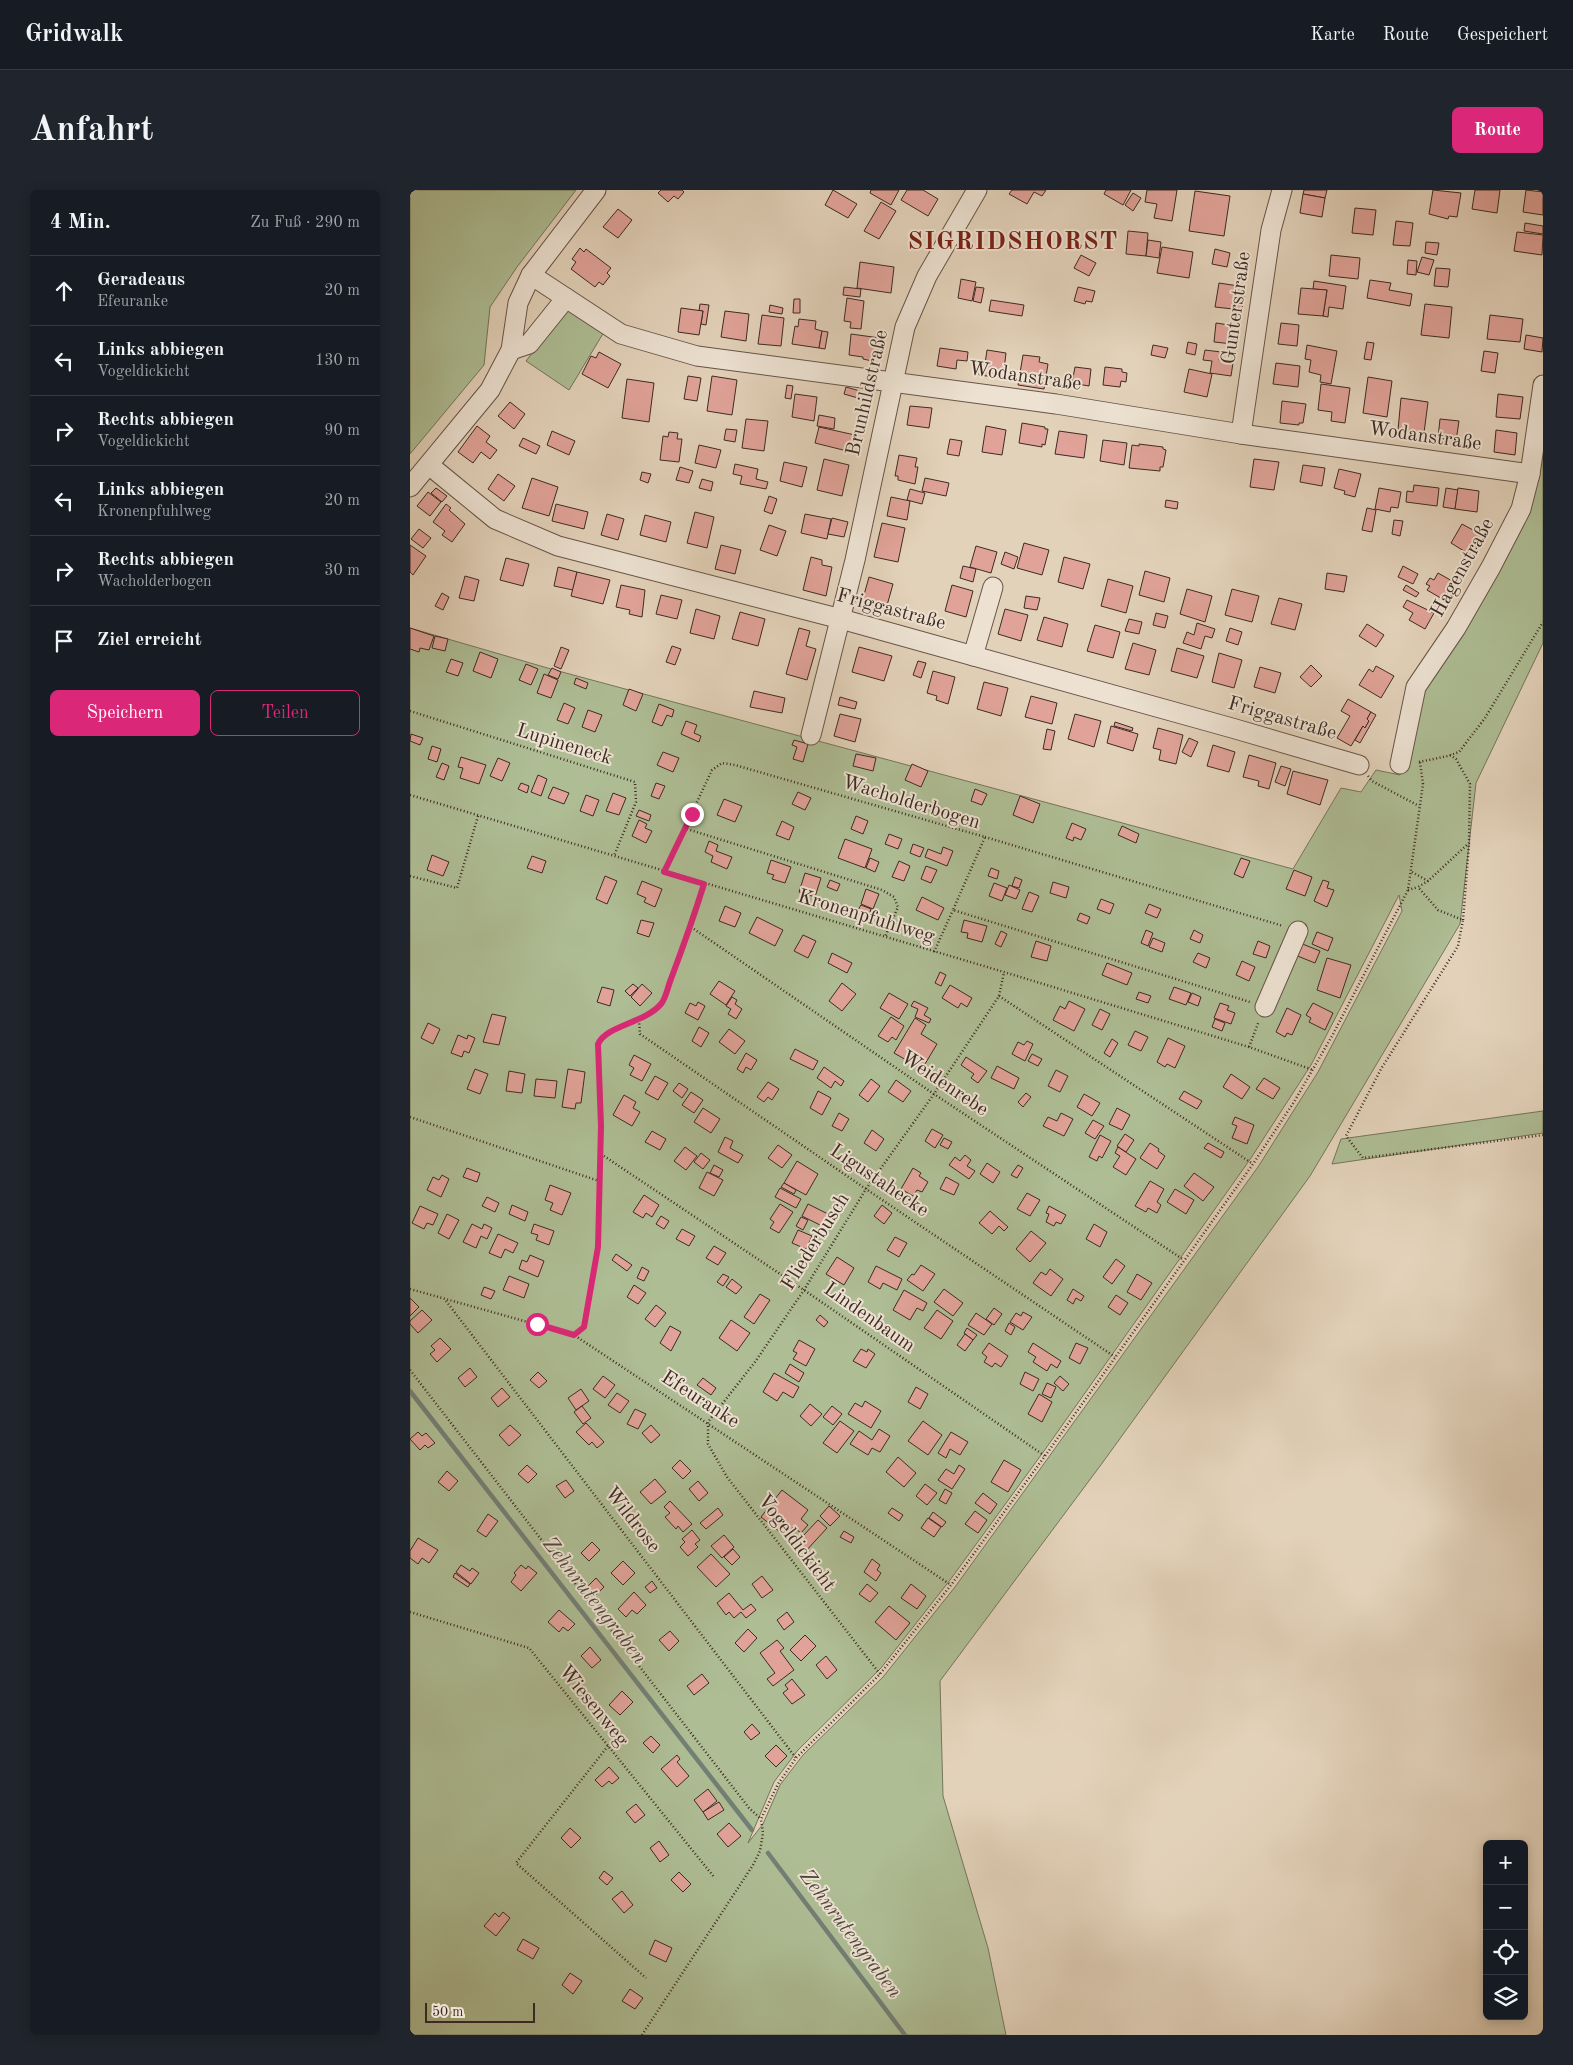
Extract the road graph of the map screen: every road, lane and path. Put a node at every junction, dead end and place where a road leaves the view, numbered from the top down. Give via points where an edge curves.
1 (596, 190) edge
2 (978, 190) edge
3 (1282, 190) edge
4 (531, 276) junction
5 (566, 298) junction
6 (511, 350) junction
7 (893, 382) junction
8 (1543, 385) edge
9 (1241, 434) junction
10 (429, 465) junction
11 (1530, 474) junction
12 (410, 487) edge
13 (993, 587) dead end
14 (841, 619) junction
15 (1543, 622) edge
16 (973, 656) junction
17 (410, 711) edge
18 (811, 735) dead end
19 (1449, 756) junction
20 (1430, 760) dead end
21 (1420, 762) dead end
22 (1400, 764) dead end
23 (1359, 766) joint
24 (410, 795) edge
25 (1420, 806) junction
26 (478, 816) junction
27 (686, 829) junction
28 (985, 837) junction
29 (1469, 843) junction
30 (614, 856) junction
31 (664, 872) junction
32 (1412, 872) junction
33 (410, 876) edge
34 (1428, 881) junction
35 (704, 884) junction
36 (1418, 887) junction
37 (1408, 890) junction
38 (953, 910) junction
39 (1463, 920) junction
40 (691, 927) junction
41 (1298, 930) joint
42 (886, 937) junction
43 (934, 952) junction
44 (1004, 972) junction
45 (999, 996) junction
46 (1265, 1007) junction
47 (639, 1020) junction
48 (1249, 1047) junction
49 (1313, 1070) junction
50 (934, 1094) junction
51 (410, 1117) edge
52 (1543, 1134) edge
53 (601, 1154) junction
54 (1253, 1164) junction
55 (599, 1182) junction
56 (866, 1189) junction
57 (1184, 1260) junction
58 (410, 1289) edge
59 (804, 1290) junction
60 (445, 1299) junction
61 (574, 1335) junction
62 (1115, 1357) junction
63 (410, 1370) edge
64 (708, 1422) junction
65 (1045, 1456) junction
66 (951, 1585) junction
67 (410, 1612) edge
68 (880, 1674) junction
69 (608, 1746) junction
70 (796, 1758) junction
71 (761, 1819) junction
72 (714, 1877) dead end
73 (646, 1978) dead end
74 (642, 2035) edge

1 - 4 street
2 - 7 street, Brunhildstraße via 927,276 905,327
3 - 9 street, Gunterstraße via 1271,230
4 - 5 street, Wodanstraße
4 - 6 street via 518,303
5 - 6 street via 528,344
5 - 7 street, Wodanstraße via 621,334 697,356
6 - 10 street via 490,390
7 - 9 street, Wodanstraße
7 - 14 street, Brunhildstraße
8 - 11 street, Hagenstraße
9 - 11 street, Wodanstraße
10 - 12 street
10 - 14 street, Friggastraße via 494,519 558,546
11 - 22 street, Hagenstraße via 1521,509 1491,567 1456,628 1416,687
13 - 16 street
14 - 16 street, Friggastraße
14 - 18 street, Brunhildstraße
15 - 19 path via 1485,718 1459,752
16 - 23 street, Friggastraße
17 - 30 path, Lupineneck via 635,782 636,802
19 - 20 path
19 - 29 path via 1456,759 1470,784
21 - 25 path via 1423,784
23 - 25 path via 1372,781
24 - 26 path, Kronenpfuhlweg
25 - 32 path
26 - 30 path, Kronenpfuhlweg
26 - 33 path via 457,888
27 - 28 path, Wacholderbogen via 712,770 722,764 735,765
27 - 31 path, Wacholderbogen
27 - 42 path via 882,890 894,898 898,907
28 - 38 path, Wacholderbogen
28 - 41 path
29 - 34 path
29 - 39 path
30 - 31 path, Kronenpfuhlweg
31 - 35 path, Kronenpfuhlweg
32 - 34 path
32 - 37 path
34 - 36 path
35 - 40 path
35 - 42 path, Kronenpfuhlweg
36 - 37 path
36 - 39 path via 1438,910
37 - 49 path
38 - 43 path, Wacholderbogen
38 - 46 path
39 - 52 path via 1458,946 1381,1069 1346,1136 1363,1158
40 - 47 path via 662,1003
40 - 50 path, Weidenrebe
41 - 46 street
42 - 43 path, Kronenpfuhlweg
43 - 44 path, Kronenpfuhlweg
44 - 45 path, Fliederbusch
44 - 48 path, Kronenpfuhlweg
45 - 50 path, Fliederbusch
45 - 54 path
46 - 48 path
47 - 53 path via 609,1032 600,1038 598,1044
47 - 56 path, Ligustahecke via 640,1034
48 - 49 path, Kronenpfuhlweg
49 - 54 path
50 - 56 path, Fliederbusch
50 - 57 path, Weidenrebe
51 - 55 path
53 - 55 path
53 - 59 path, Lindenbaum
54 - 57 path
55 - 61 path via 598,1247 584,1327
56 - 59 path, Fliederbusch
56 - 62 path, Ligustahecke
57 - 62 path
58 - 60 path, Efeuranke
59 - 64 path, Fliederbusch via 755,1362
59 - 65 path, Lindenbaum
60 - 61 path, Efeuranke
60 - 70 path, Wildrose
61 - 64 path, Efeuranke
62 - 65 path
63 - 71 path via 742,1801
64 - 66 path, Efeuranke
64 - 68 path, Vogeldickicht via 708,1444 727,1476
65 - 66 path
66 - 68 path
67 - 69 path, Wiesenweg via 529,1648
68 - 70 path
69 - 72 path, Wiesenweg
69 - 73 path via 516,1863
70 - 71 path via 778,1784
71 - 74 path via 760,1851 753,1865

